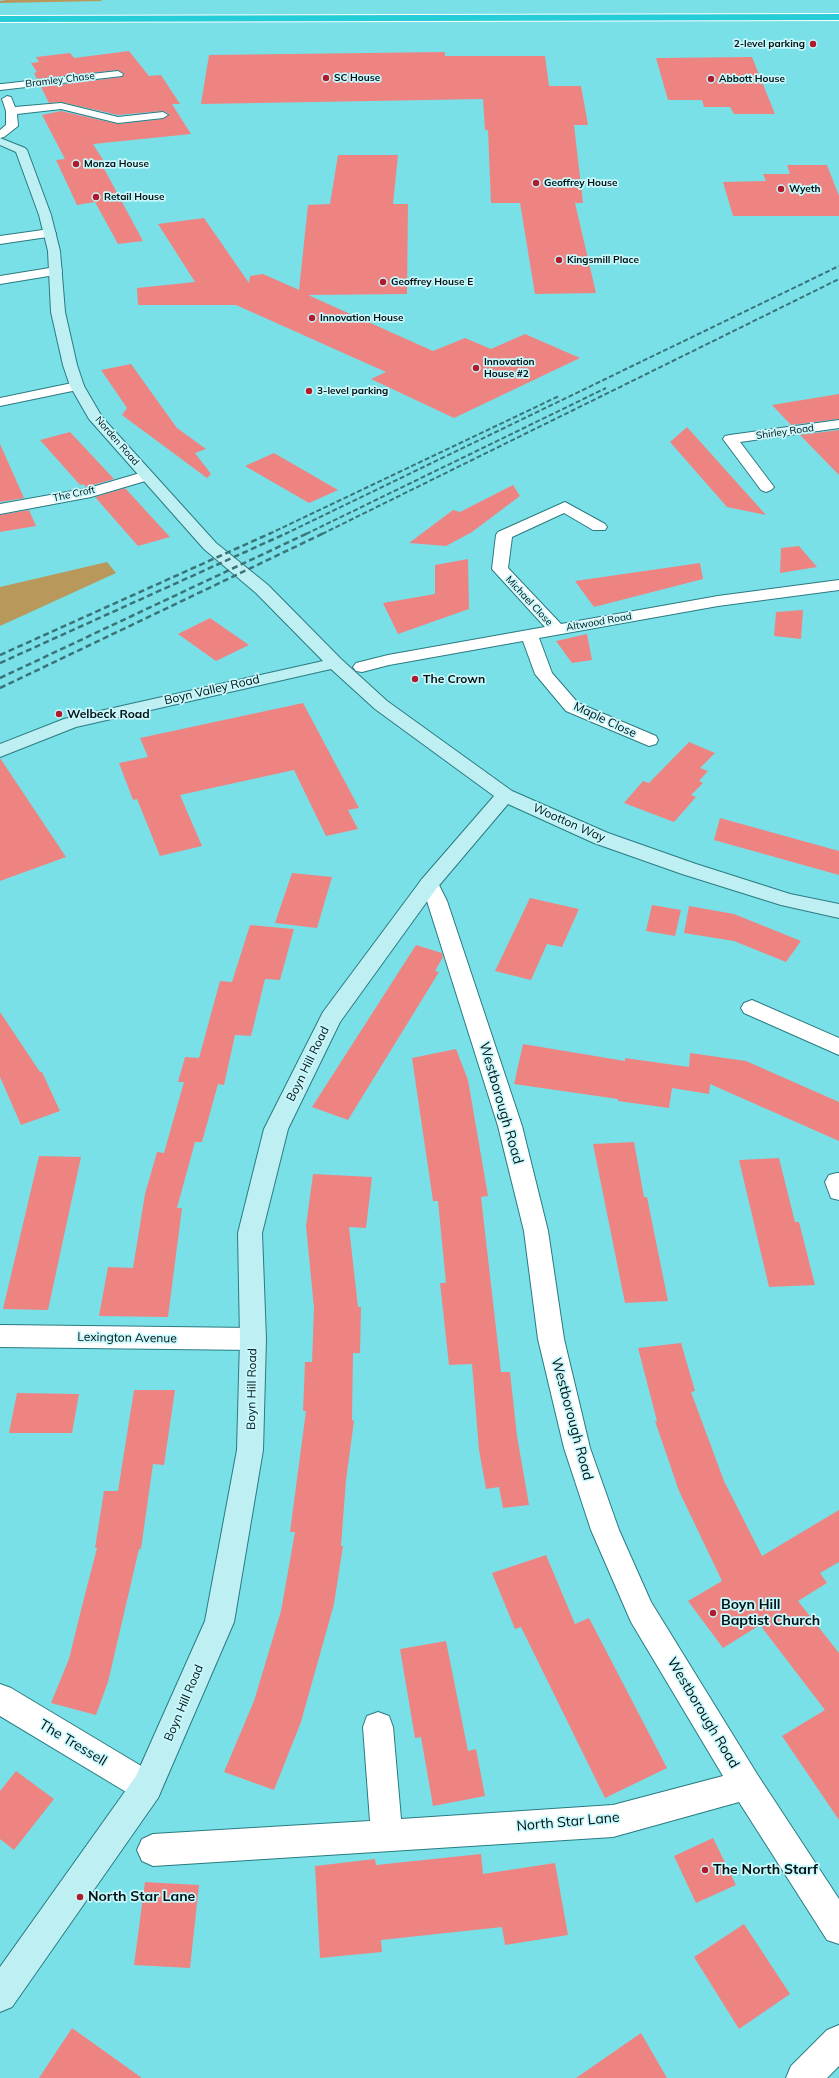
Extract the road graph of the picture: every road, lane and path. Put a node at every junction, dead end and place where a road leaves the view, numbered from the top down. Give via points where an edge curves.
1 (839, 9) edge
2 (0, 11) edge
3 (839, 17) edge
4 (0, 19) edge
5 (118, 74) dead end
6 (1, 85) edge
7 (12, 111) junction
8 (163, 115) dead end
9 (0, 135) edge
10 (0, 141) edge
11 (50, 233) junction
12 (0, 240) edge
13 (56, 271) junction
14 (0, 280) edge
15 (77, 386) junction
16 (0, 402) edge
17 (839, 424) edge
18 (147, 476) junction
19 (766, 487) dead end
20 (0, 509) edge
21 (599, 527) dead end
22 (839, 585) edge
23 (556, 629) junction
24 (529, 634) junction
25 (335, 663) junction
26 (362, 668) dead end
27 (649, 740) dead end
28 (0, 751) edge
29 (505, 795) junction
30 (429, 884) junction
31 (839, 911) edge
32 (752, 1008) dead end
33 (839, 1047) edge
34 (0, 1336) edge
35 (253, 1339) junction
36 (0, 1699) edge
37 (378, 1727) dead end
38 (746, 1785) junction
39 (147, 1787) junction
40 (387, 1836) junction
41 (153, 1850) dead end
42 (839, 1928) edge
43 (0, 1995) edge
44 (839, 2042) edge
45 (803, 2078) edge

1 - 2 highway
3 - 4 highway
5 - 6 street, Bramley Chase
6 - 7 street
7 - 8 street via 61,106 118,120
7 - 9 street via 12,126
10 - 11 street, Norden Road via 21,150
11 - 12 street
11 - 13 street, Norden Road
13 - 14 street
13 - 15 street, Norden Road via 58,312
15 - 16 street
15 - 18 street, Norden Road via 96,419
17 - 19 street, Shirley Road via 725,436
18 - 20 street, The Croft via 91,492
18 - 25 street, Norden Road via 210,546 262,589
21 - 23 street, Michael Close via 565,507 504,536 500,569
22 - 23 street, Altwood Road via 718,601
23 - 24 street, Altwood Road
24 - 26 street, Altwood Road via 388,660
24 - 27 street, Maple Close via 544,674 572,707
25 - 28 street, Boyn Valley Road via 70,723
25 - 29 street, Wootton Way via 381,705
29 - 30 street, Boyn Hill Road
29 - 31 street, Wootton Way via 601,838 689,869 788,900
30 - 35 street, Boyn Hill Road via 331,1018 276,1129 250,1233
30 - 38 street, Westborough Road via 437,901 510,1126 536,1232 551,1339 577,1448 605,1530 641,1612
32 - 33 street
34 - 35 street, Lexington Avenue
35 - 39 street, Boyn Hill Road via 250,1450 218,1622
36 - 39 street, The Tressell
37 - 40 street
38 - 40 street, North Star Lane via 613,1821
38 - 42 street, Westborough Road
39 - 43 street, Boyn Hill Road
40 - 41 street, North Star Lane
44 - 45 street

